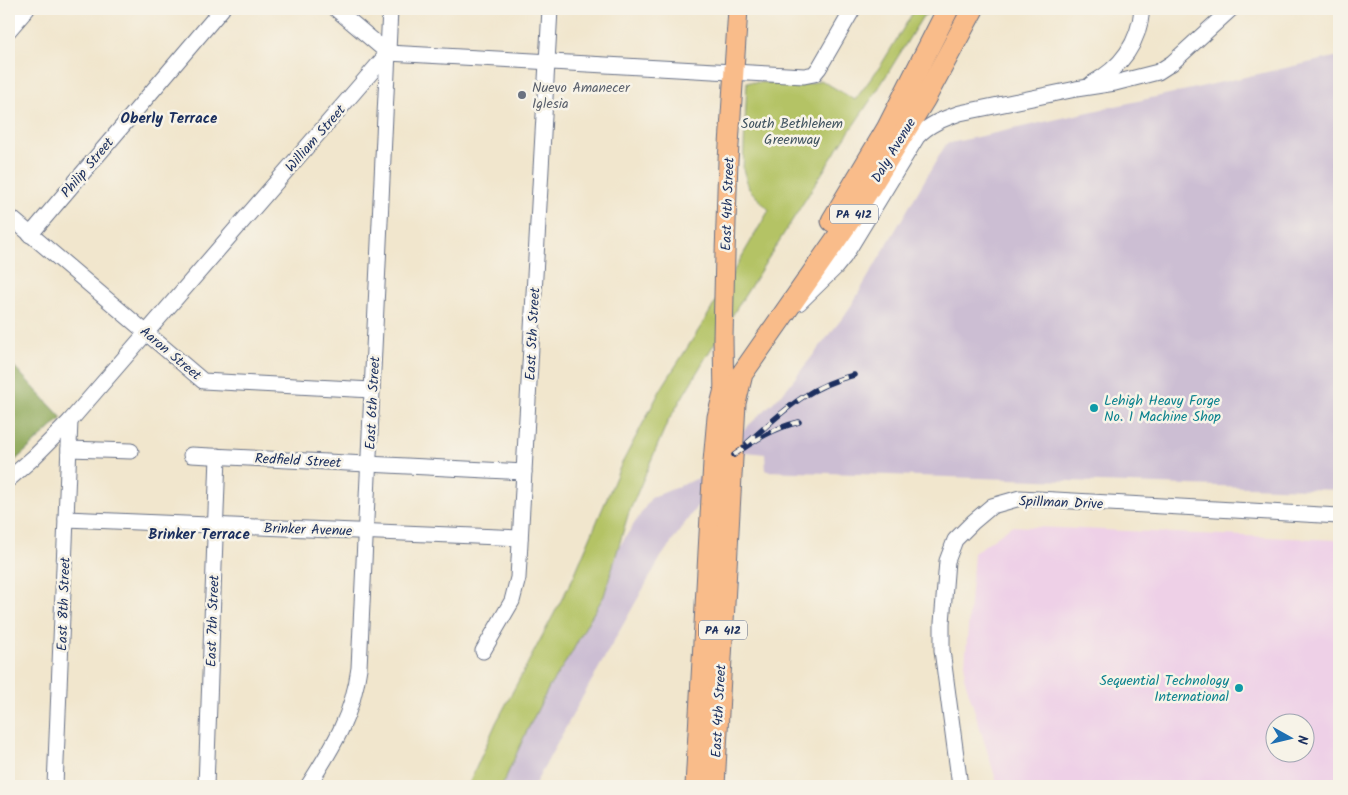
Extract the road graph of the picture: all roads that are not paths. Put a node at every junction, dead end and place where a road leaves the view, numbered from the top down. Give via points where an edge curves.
1 (27, 9) edge
2 (222, 9) edge
3 (336, 9) edge
4 (390, 9) edge
5 (550, 9) edge
6 (738, 9) edge
7 (853, 9) edge
8 (948, 9) edge
9 (973, 9) edge
10 (1231, 9) edge
11 (1141, 14) edge
12 (9, 30) edge
13 (388, 53) junction
14 (548, 62) junction
15 (734, 73) junction
16 (1076, 89) junction
17 (9, 216) edge
18 (30, 235) junction
19 (772, 330) junction
20 (146, 333) junction
21 (372, 390) junction
22 (729, 407) junction
23 (70, 421) junction
24 (69, 449) junction
25 (131, 452) dead end
26 (191, 455) dead end
27 (218, 456) junction
28 (369, 463) junction
29 (722, 468) junction
30 (524, 472) junction
31 (9, 479) edge
32 (1339, 516) edge
33 (66, 520) junction
34 (215, 526) junction
35 (366, 532) junction
36 (520, 538) junction
37 (482, 651) dead end
38 (715, 782) edge
39 (55, 786) edge
40 (206, 786) edge
41 (308, 786) edge
42 (696, 786) edge
43 (960, 786) edge

1 - 12 street
2 - 18 street, Philip Street
3 - 13 street
4 - 13 street, East 6th Street
5 - 14 street, East 5th Street
6 - 15 main road, East 4th Street
7 - 15 street via 814,74
8 - 22 highway, Daly Avenue / PA 412 via 887,129 849,193 738,357 728,378
9 - 19 highway, Daly Avenue / PA 412 via 924,100 871,186
10 - 16 street via 1165,69 1115,83
11 - 16 street via 1133,44 1114,69 1099,80
13 - 14 street
13 - 20 street, William Street
13 - 21 street, East 6th Street
14 - 15 street
14 - 30 street, East 5th Street
15 - 22 main road, East 4th Street via 723,338
16 - 19 street via 960,113 941,119 923,131 844,257
17 - 18 street, Aaron Street
18 - 20 street, Aaron Street
19 - 22 highway, Daly Avenue / PA 412 via 742,374 736,397
20 - 21 street, Aaron Street via 203,382
20 - 23 street, William Street
21 - 28 street, East 6th Street
22 - 29 highway, East 4th Street / PA 412 via 733,442
22 - 29 highway, East 4th Street / PA 412 via 718,417
23 - 24 street, East 8th Street
23 - 31 street, William Street
24 - 25 street
24 - 33 street, East 8th Street
26 - 27 street, Redfield Street
27 - 28 street, Redfield Street
27 - 34 street, East 7th Street
28 - 30 street, Redfield Street
28 - 35 street, East 6th Street
29 - 38 highway, East 4th Street / PA 412
29 - 42 highway, East 4th Street / PA 412 via 712,494
30 - 36 street, East 5th Street
32 - 43 street, Spillman Drive via 1020,498 992,506 955,540 947,561 942,650
33 - 34 street, Brinker Avenue
33 - 39 street, East 8th Street
34 - 35 street, Brinker Avenue
34 - 40 street, East 7th Street
35 - 36 street, Brinker Avenue
35 - 41 street, East 6th Street via 358,682 340,734
36 - 37 street, East 5th Street via 514,596

